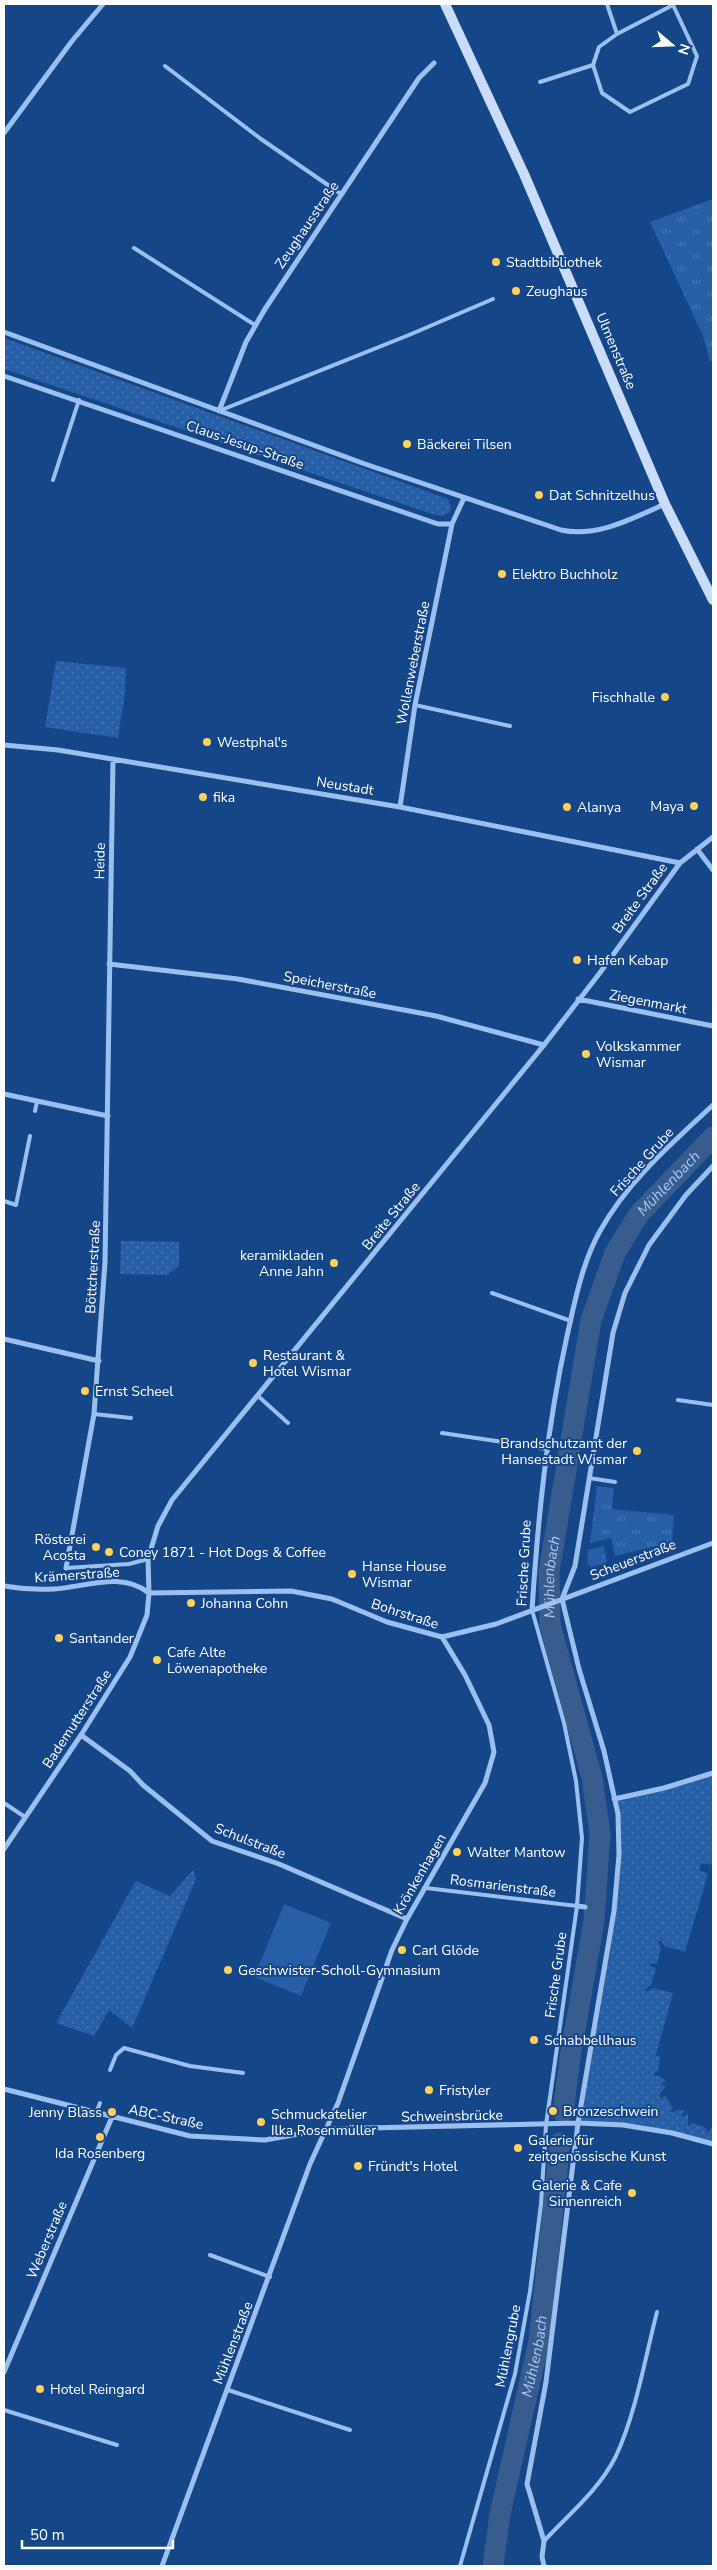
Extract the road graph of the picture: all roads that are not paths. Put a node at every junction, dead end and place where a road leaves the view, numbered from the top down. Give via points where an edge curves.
1 (103, 4) edge
2 (445, 4) edge
3 (607, 4) edge
4 (617, 34) junction
5 (434, 62) dead end
6 (593, 65) junction
7 (165, 66) dead end
8 (540, 82) dead end
9 (4, 133) edge
10 (341, 194) junction
11 (134, 248) dead end
12 (493, 299) dead end
13 (255, 325) junction
14 (4, 332) edge
15 (4, 376) edge
16 (79, 400) junction
17 (218, 411) junction
18 (53, 480) dead end
19 (464, 498) junction
20 (666, 504) junction
21 (452, 524) junction
22 (713, 600) edge
23 (415, 706) junction
24 (510, 726) dead end
25 (4, 745) edge
26 (113, 759) junction
27 (400, 807) junction
28 (713, 837) edge
29 (697, 849) junction
30 (680, 863) junction
31 (713, 870) edge
32 (109, 964) junction
33 (578, 999) junction
34 (713, 1026) edge
35 (544, 1045) junction
36 (4, 1094) edge
37 (38, 1102) junction
38 (713, 1105) edge
39 (36, 1112) dead end
40 (108, 1116) junction
41 (30, 1136) dead end
42 (713, 1166) edge
43 (4, 1201) edge
44 (492, 1293) dead end
45 (571, 1321) junction
46 (4, 1339) edge
47 (99, 1361) junction
48 (258, 1396) junction
49 (678, 1400) dead end
50 (713, 1405) edge
51 (94, 1414) junction
52 (131, 1418) dead end
53 (288, 1423) dead end
54 (442, 1432) dead end
55 (502, 1442) dead end
56 (534, 1447) dead end
57 (546, 1449) junction
58 (588, 1478) junction
59 (614, 1482) dead end
60 (713, 1543) edge
61 (148, 1559) junction
62 (66, 1568) joint
63 (4, 1586) edge
64 (149, 1593) junction
65 (562, 1599) junction
66 (532, 1610) junction
67 (442, 1637) junction
68 (81, 1735) junction
69 (713, 1774) edge
70 (614, 1799) junction
71 (4, 1803) edge
72 (25, 1818) junction
73 (4, 1849) edge
74 (426, 1888) junction
75 (577, 1906) junction
76 (585, 1907) dead end
77 (407, 1919) junction
78 (110, 2070) dead end
79 (243, 2073) dead end
80 (4, 2089) edge
81 (100, 2103) dead end
82 (96, 2113) junction
83 (112, 2117) junction
84 (578, 2123) junction
85 (546, 2125) junction
86 (327, 2129) junction
87 (713, 2144) edge
88 (210, 2255) dead end
89 (270, 2277) junction
90 (657, 2312) dead end
91 (4, 2372) edge
92 (228, 2390) junction
93 (4, 2410) edge
94 (350, 2430) dead end
95 (117, 2445) dead end
96 (544, 2540) junction
97 (162, 2566) edge
98 (460, 2566) edge
99 (544, 2566) edge

1 - 9 street
2 - 20 street, Ulmenstraße via 524,174
3 - 4 lane
4 - 6 lane via 599,47
4 - 6 lane via 673,5 697,56 688,84 630,112 602,93
5 - 10 street, Zeughausstraße via 419,78
6 - 8 lane
7 - 10 lane via 261,139
10 - 13 street, Zeughausstraße
11 - 13 lane
12 - 17 lane
13 - 17 street, Zeughausstraße
14 - 17 street, Claus-Jesup-Straße
15 - 16 street, Claus-Jesup-Straße
16 - 18 lane
16 - 21 street, Claus-Jesup-Straße via 432,523
17 - 19 street, Claus-Jesup-Straße
19 - 20 street, Claus-Jesup-Straße via 575,532 608,527
19 - 21 street
20 - 22 street, Ulmenstraße
21 - 23 street, Wollenweberstraße
23 - 24 lane
23 - 27 street, Wollenweberstraße
25 - 26 street, Neustadt
26 - 27 street, Neustadt
26 - 32 street, Heide
27 - 30 street, Neustadt
28 - 29 street, Breite Straße
29 - 30 street, Breite Straße
29 - 31 street
30 - 33 street, Breite Straße
32 - 35 street, Speicherstraße via 238,980 436,1016
32 - 40 street, Böttcherstraße
33 - 34 street, Ziegenmarkt
33 - 35 street, Breite Straße
35 - 48 street, Breite Straße
36 - 37 street
37 - 39 lane
37 - 40 street
38 - 45 street, Frische Grube via 624,1195 599,1233 581,1279
40 - 47 street, Böttcherstraße
41 - 43 lane via 16,1205
42 - 58 street via 648,1245 625,1293 613,1333
44 - 45 lane
45 - 57 street, Frische Grube
46 - 47 street
47 - 51 street, Böttcherstraße
48 - 53 lane
48 - 61 street, Breite Straße via 172,1500 158,1526
49 - 50 lane
51 - 52 lane
51 - 62 street, Böttcherstraße
54 - 55 lane
56 - 57 lane
57 - 66 street, Frische Grube
58 - 59 lane
58 - 65 street via 575,1566
60 - 65 street, Scheuerstraße
61 - 62 lane via 129,1564
61 - 64 street, Breite Straße
63 - 64 street, Krämerstraße via 55,1589 110,1581 131,1583
64 - 67 street, Bohrstraße via 291,1590 332,1599 387,1622
64 - 68 street, Bademutterstraße via 146,1615 133,1651
65 - 66 street, Bohrstraße
65 - 70 street
66 - 67 street, Bohrstraße via 468,1633
66 - 75 lane, Frische Grube via 564,1723 576,1781 582,1838
67 - 74 street, Krönkenhagen via 465,1675 488,1725 494,1752 485,1783
68 - 72 street, Bademutterstraße
68 - 77 street, Schulstraße via 130,1771 212,1841 279,1864
69 - 70 street
70 - 84 street via 618,1814 619,1855 614,1910
71 - 72 lane
72 - 73 street, Bademutterstraße
74 - 75 lane, Rosmarienstraße
74 - 77 street, Krönkenhagen
75 - 76 street
75 - 85 lane, Frische Grube
77 - 86 street, Krönkenhagen via 392,1950
78 - 79 lane via 116,2055 124,2048 190,2066
80 - 82 street, ABC-Straße
81 - 82 lane
82 - 83 street, ABC-Straße
83 - 86 street, ABC-Straße via 190,2136 265,2140
83 - 91 street, Weberstraße
84 - 85 street, Schweinsbrücke
84 - 87 street, Schweinsbrücke via 623,2124
84 - 96 street via 547,2373 527,2484
85 - 86 street, Schweinsbrücke
85 - 98 lane, Mühlengrube via 541,2204 515,2374
86 - 89 street, Mühlenstraße via 310,2164
88 - 89 lane
89 - 92 street, Mühlenstraße
90 - 96 lane via 626,2429 615,2458 585,2501
92 - 94 lane
92 - 97 street, Mühlenstraße
93 - 95 lane
96 - 99 street

